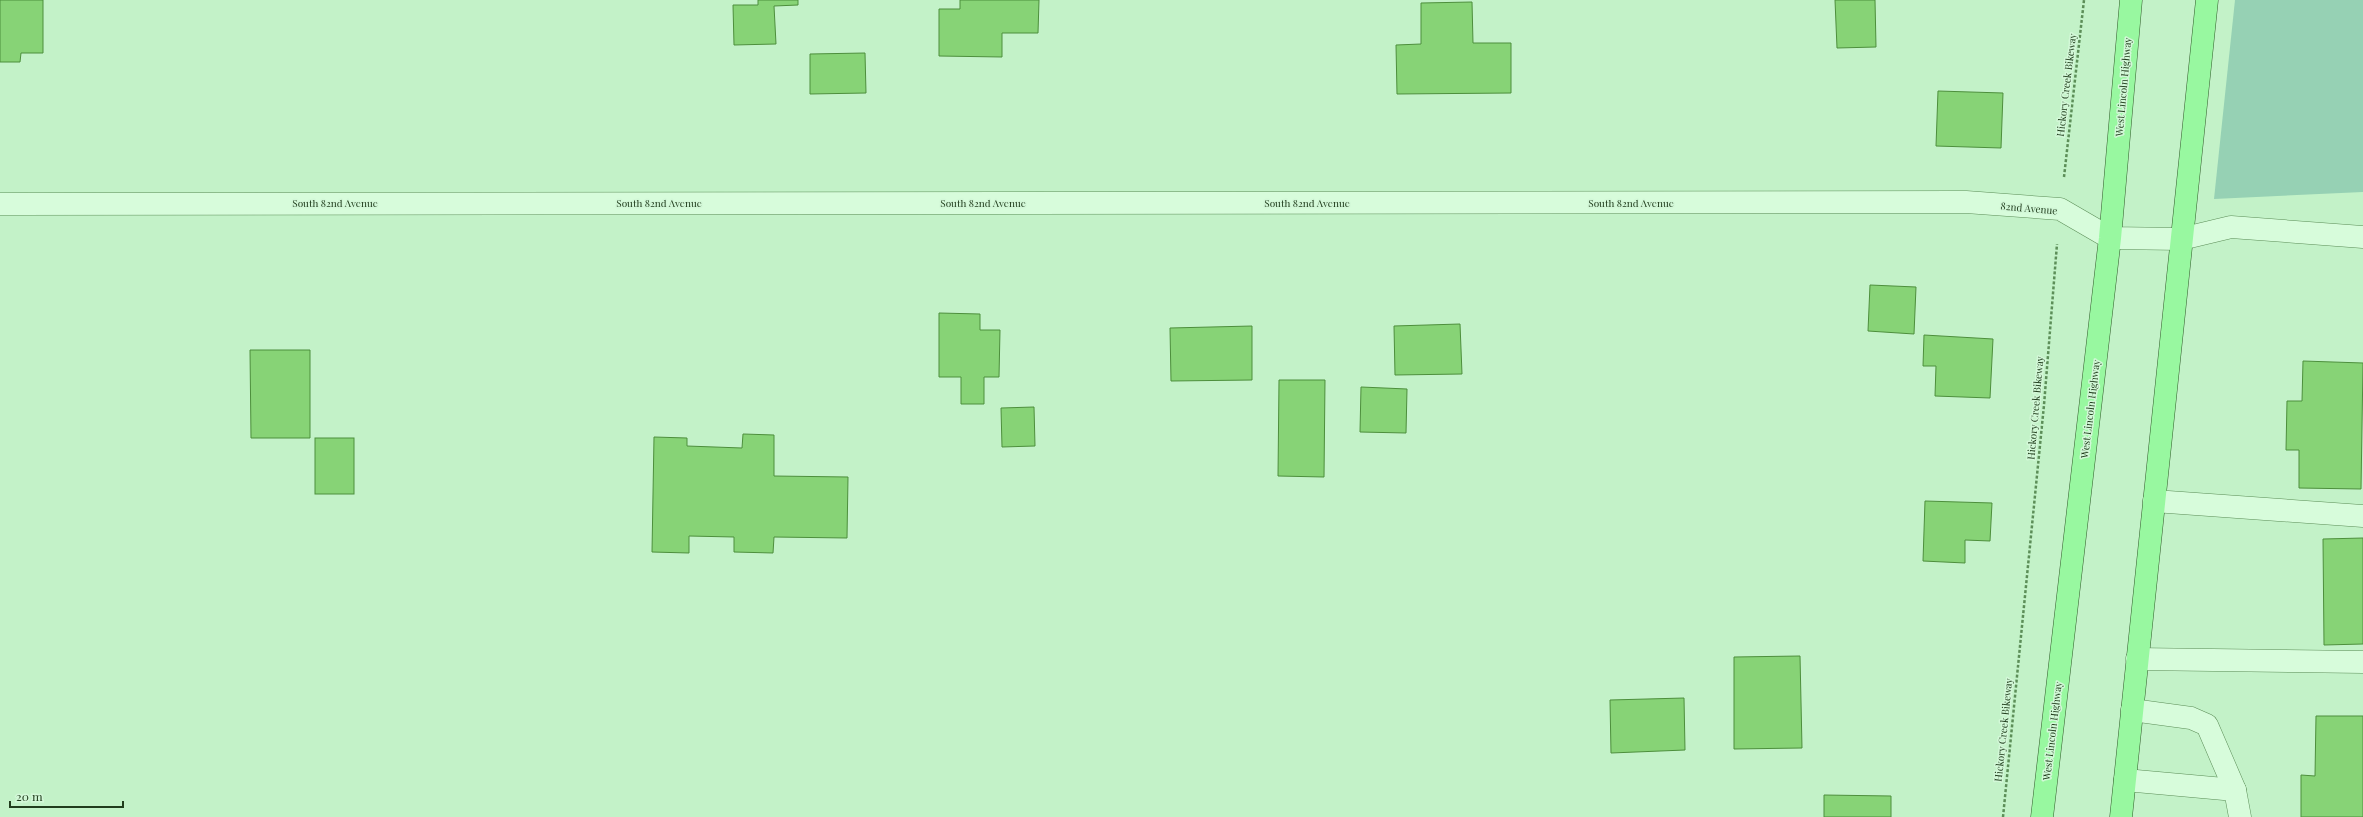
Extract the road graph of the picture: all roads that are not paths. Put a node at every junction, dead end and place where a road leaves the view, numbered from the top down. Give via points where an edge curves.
1 (2131, 0) edge
2 (2207, 0) edge
3 (1966, 202) joint
4 (0, 204) edge
5 (2363, 237) edge
6 (2110, 238) junction
7 (2182, 239) junction
8 (2154, 501) junction
9 (2363, 516) edge
10 (2137, 659) junction
11 (2363, 662) edge
12 (2132, 710) junction
13 (2125, 780) junction
14 (2235, 790) junction
15 (2042, 817) edge
16 (2121, 817) edge
17 (2240, 817) edge

1 - 6 main road, West Lincoln Highway
2 - 7 main road
3 - 4 street, South 82nd Avenue
3 - 6 street, 82nd Avenue via 2060,209
5 - 7 street, 82nd Avenue via 2231,226
6 - 7 street, 82nd Avenue
6 - 15 main road, West Lincoln Highway
7 - 8 main road
8 - 9 street
8 - 10 main road
10 - 11 street
10 - 12 main road
12 - 13 main road
12 - 14 street via 2191,718 2207,725
13 - 14 street
13 - 16 main road
14 - 17 street

